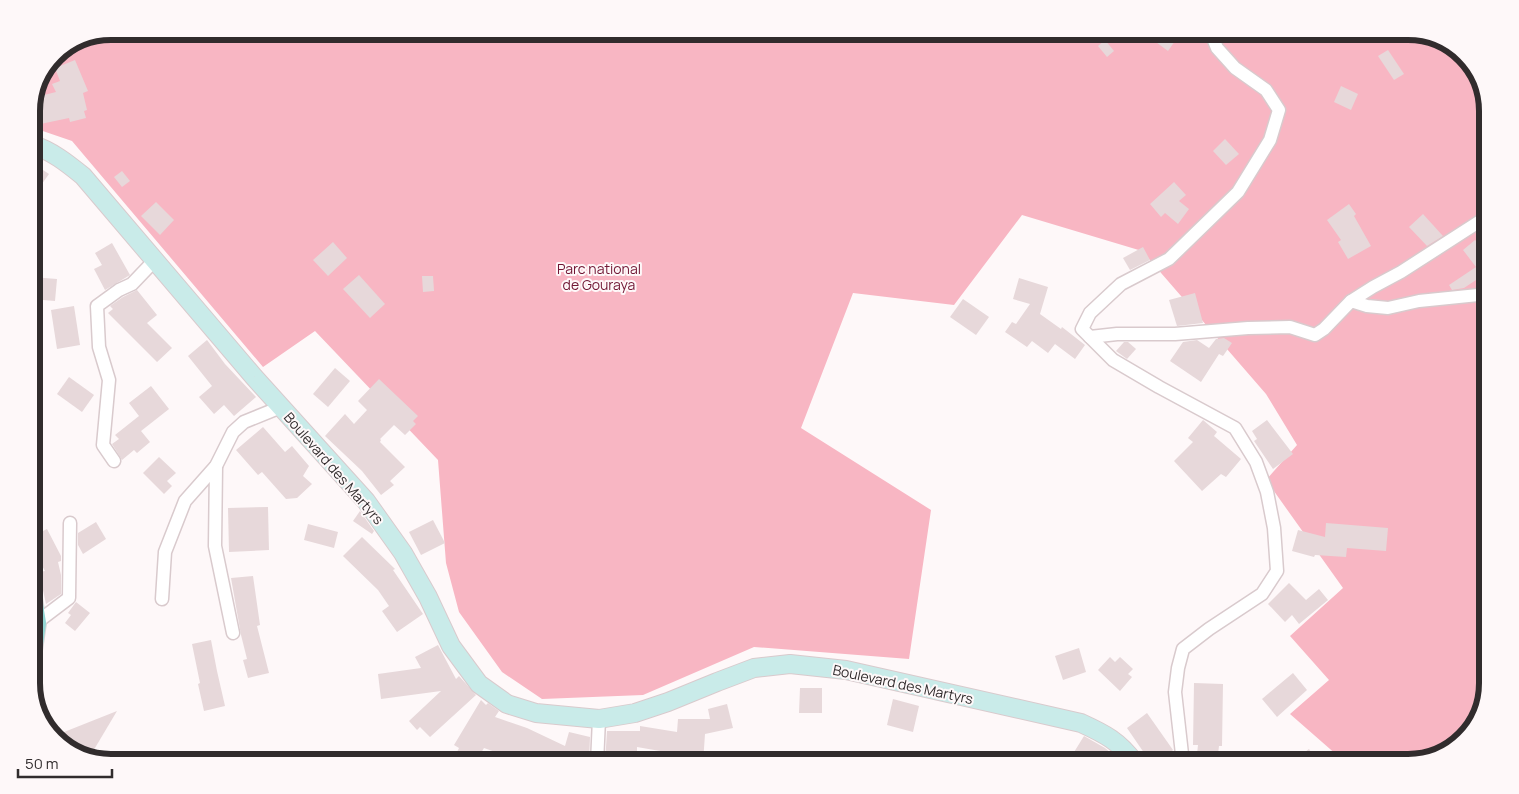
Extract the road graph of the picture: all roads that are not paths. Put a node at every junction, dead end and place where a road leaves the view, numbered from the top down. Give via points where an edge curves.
1 (1214, 40) edge
2 (40, 147) edge
3 (1479, 222) edge
4 (154, 261) junction
5 (1479, 295) edge
6 (1351, 301) junction
7 (1090, 337) junction
8 (281, 407) junction
9 (114, 461) dead end
10 (216, 466) junction
11 (70, 523) dead end
12 (162, 599) dead end
13 (40, 620) edge
14 (233, 633) dead end
15 (600, 719) junction
16 (598, 754) edge
17 (1128, 754) edge
18 (1181, 754) edge

1 - 7 street via 1235,68 1266,90 1279,110 1270,140 1238,192 1199,231 1169,259 1121,284 1090,313 1082,330
2 - 4 main road, Boulevard des Martyrs via 63,159 83,176
3 - 6 street
4 - 8 main road, Boulevard des Martyrs
4 - 9 street via 132,284 97,306 99,347 109,380 103,445
5 - 6 street via 1388,308
6 - 7 street via 1315,335 1290,327
7 - 18 street via 1113,360 1235,428 1256,462 1267,492 1278,571 1262,594 1183,649 1175,692
8 - 10 street via 244,422 233,432
8 - 15 main road, Boulevard des Martyrs via 366,501 404,553 451,646 479,684 507,704 536,713
10 - 12 street via 185,501 165,552
10 - 14 street via 215,546
11 - 13 street via 69,598
15 - 16 street
15 - 17 main road, Boulevard des Martyrs via 635,713 754,668 790,664 846,670 1081,723 1107,735

